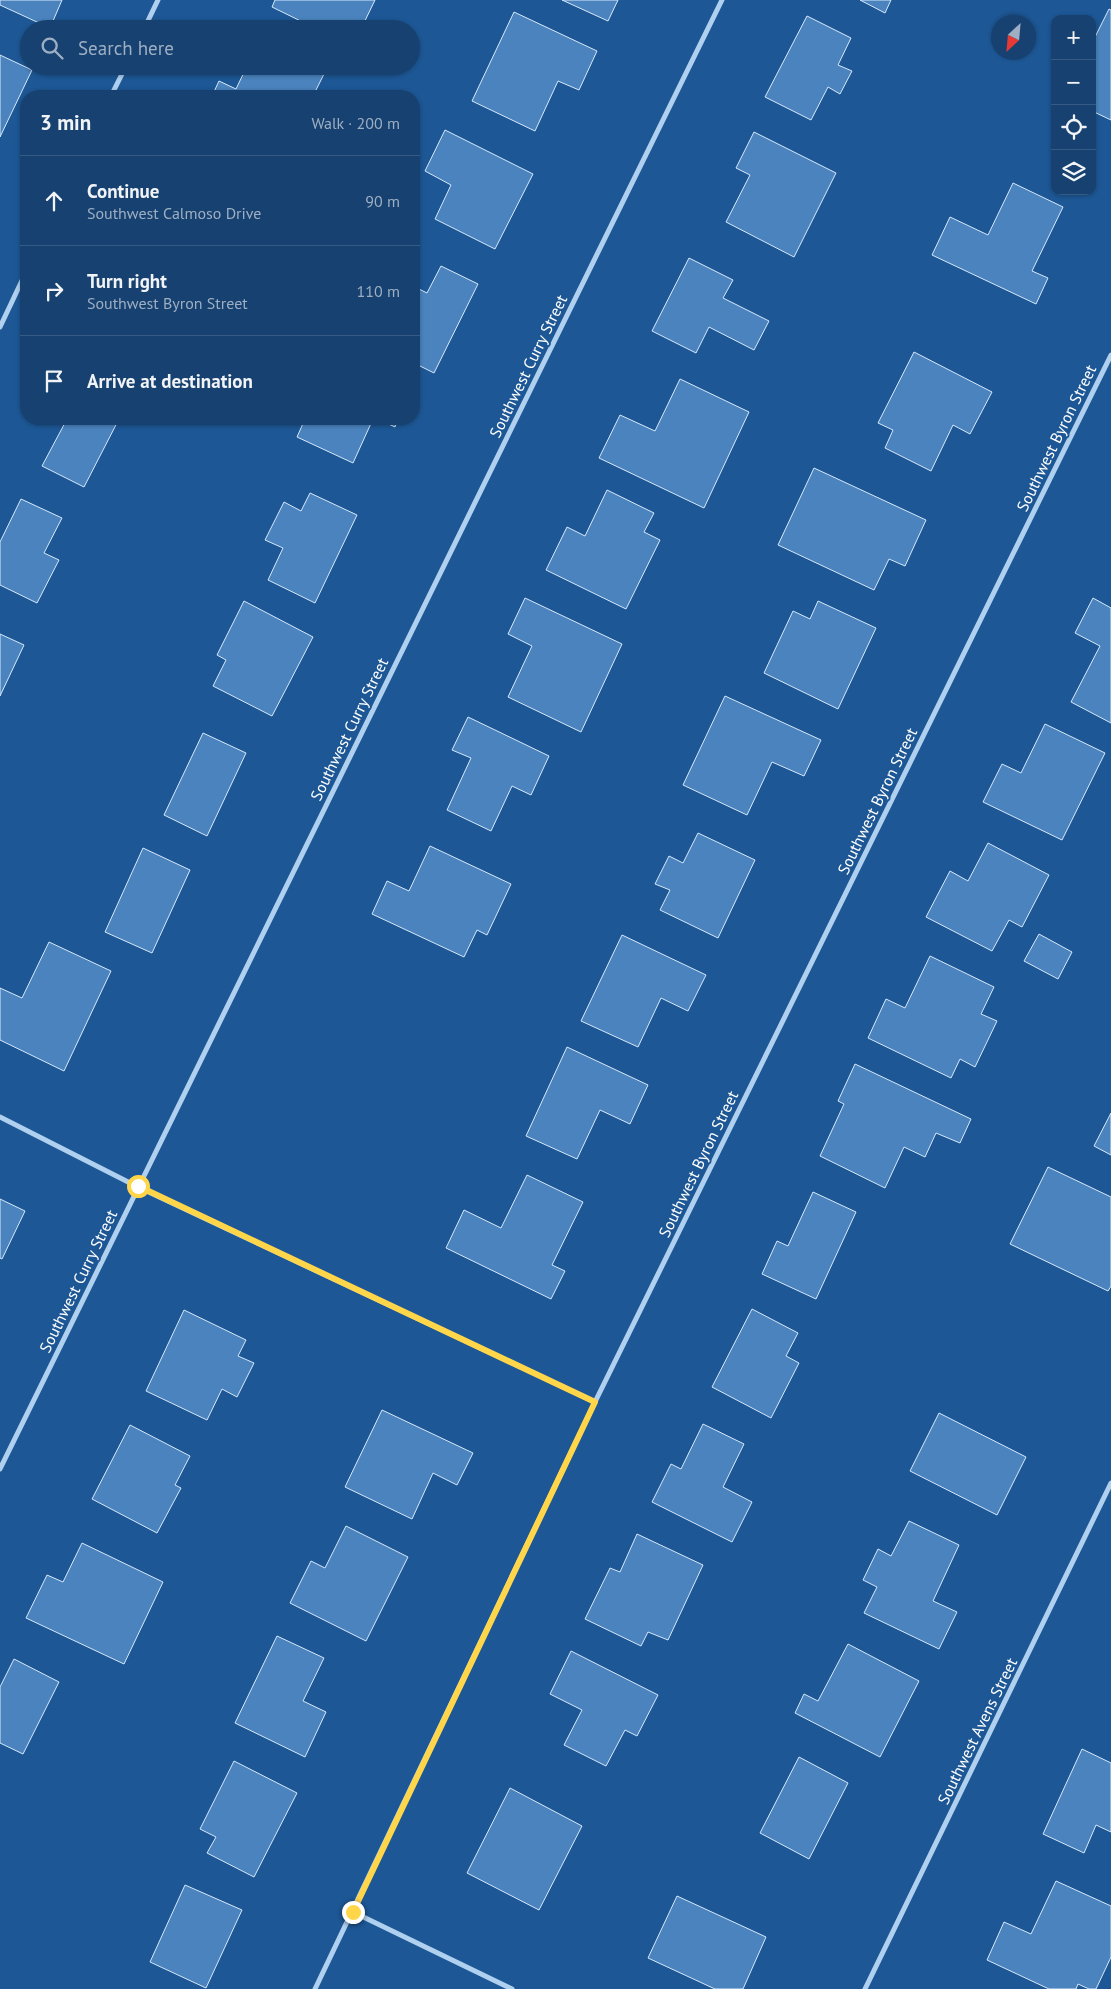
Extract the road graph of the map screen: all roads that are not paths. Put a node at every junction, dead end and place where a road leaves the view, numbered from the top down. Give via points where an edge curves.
1 (158, 0) edge
2 (722, 0) edge
3 (148, 20) edge
4 (122, 75) edge
5 (115, 90) edge
6 (20, 285) edge
7 (0, 327) edge
8 (1111, 355) edge
9 (0, 1117) edge
10 (138, 1186) junction
11 (595, 1402) junction
12 (0, 1470) edge
13 (1111, 1483) edge
14 (353, 1912) junction
15 (315, 1989) edge
16 (512, 1989) edge
17 (865, 1989) edge

1 - 3 street
2 - 10 street, Southwest Curry Street
4 - 5 street
6 - 7 street
8 - 11 street, Southwest Byron Street
9 - 10 street
10 - 11 street
10 - 12 street, Southwest Curry Street
11 - 14 street, Southwest Byron Street
13 - 17 street, Southwest Avens Street
14 - 15 street, Southwest Byron Street
14 - 16 street

